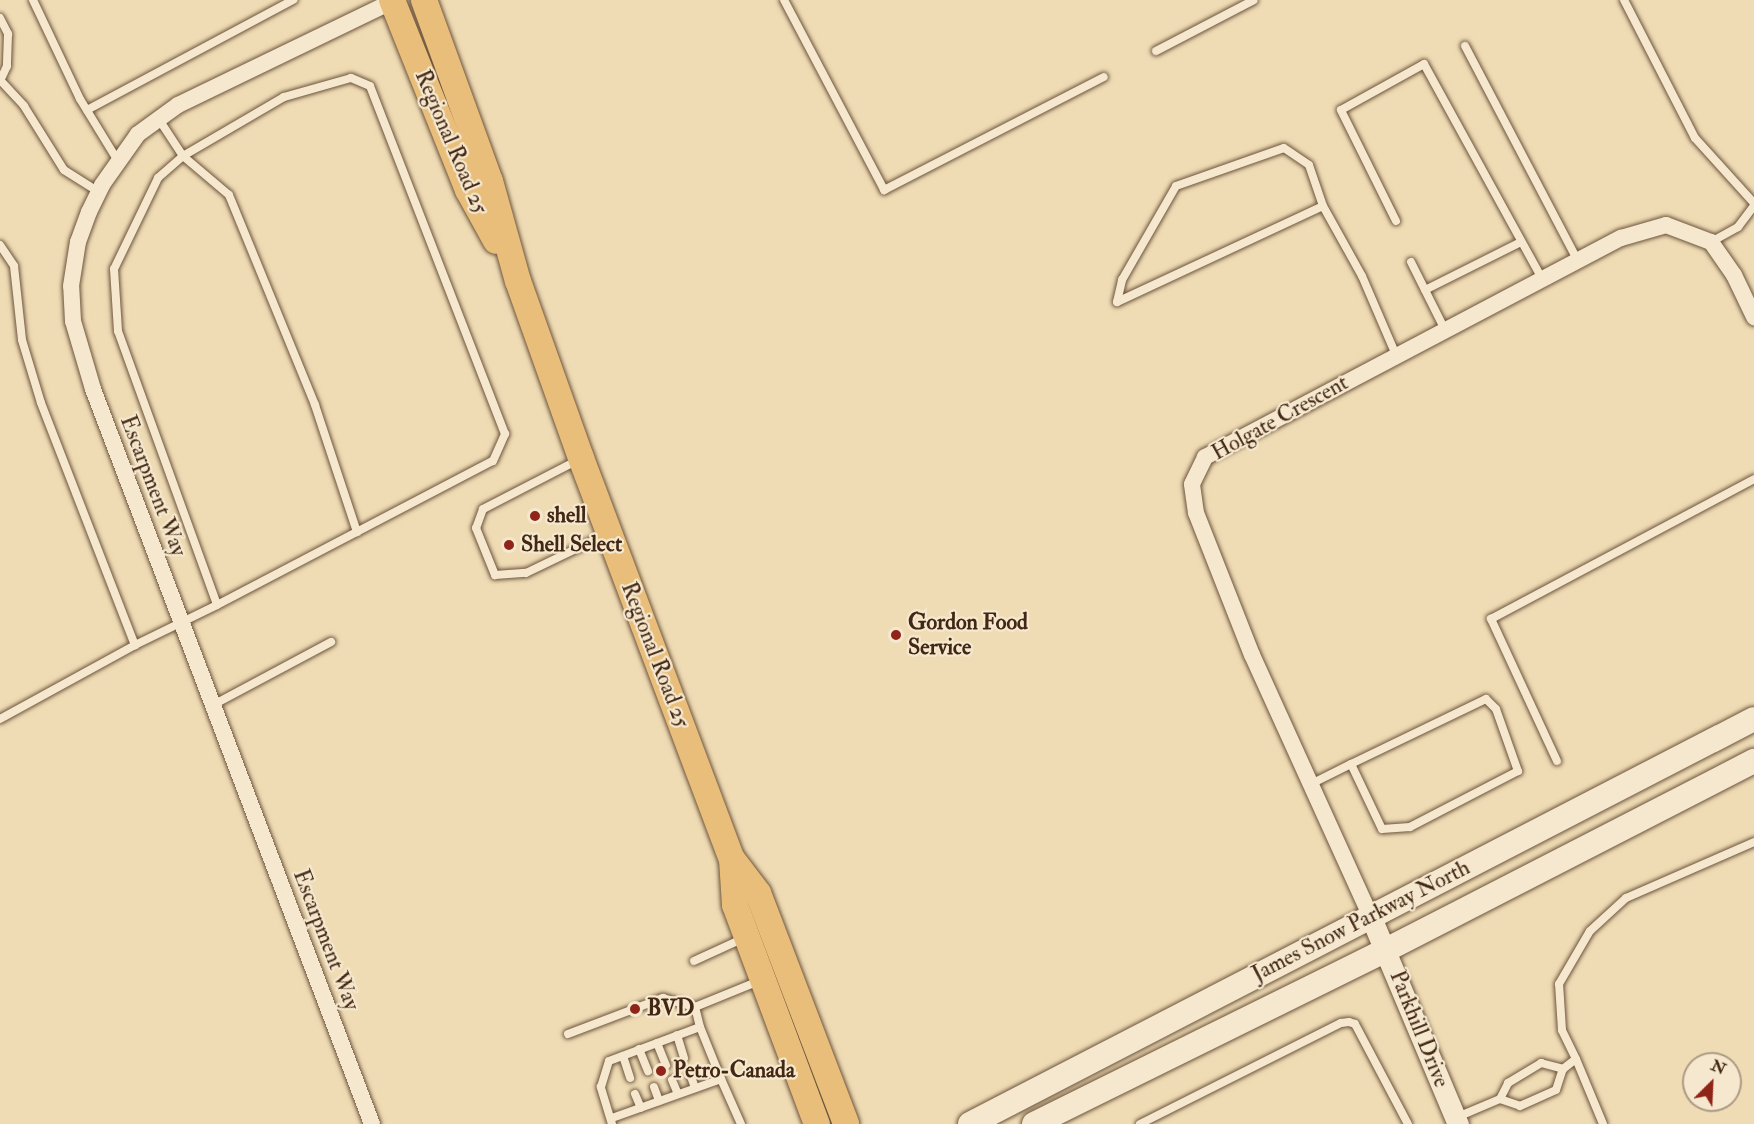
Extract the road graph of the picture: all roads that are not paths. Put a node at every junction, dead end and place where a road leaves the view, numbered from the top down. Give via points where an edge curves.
1 (33, 0) edge
2 (293, 0) edge
3 (393, 0) edge
4 (424, 0) edge
5 (784, 0) edge
6 (1254, 0) edge
7 (1624, 0) edge
8 (0, 18) edge
9 (1465, 46) dead end
10 (1156, 51) dead end
11 (1104, 77) dead end
12 (1, 81) edge
13 (87, 110) junction
14 (158, 118) junction
15 (183, 156) junction
16 (118, 161) junction
17 (99, 192) junction
18 (1754, 205) edge
19 (1323, 206) junction
20 (1396, 221) dead end
21 (1521, 242) junction
22 (1711, 242) junction
23 (0, 245) edge
24 (1578, 261) junction
25 (1411, 262) dead end
26 (1542, 279) junction
27 (518, 281) junction
28 (1425, 290) junction
29 (1754, 317) edge
30 (1445, 330) junction
31 (1396, 355) junction
32 (581, 458) junction
33 (1754, 479) edge
34 (357, 532) junction
35 (609, 533) junction
36 (217, 604) junction
37 (182, 623) junction
38 (331, 642) dead end
39 (135, 645) junction
40 (213, 705) junction
41 (0, 719) edge
42 (1754, 719) edge
43 (1557, 761) dead end
44 (1754, 761) edge
45 (1351, 764) junction
46 (1311, 784) junction
47 (1754, 842) edge
48 (732, 859) junction
49 (1379, 933) junction
50 (747, 937) junction
51 (694, 961) dead end
52 (762, 980) junction
53 (695, 1007) junction
54 (700, 1027) junction
55 (568, 1034) dead end
56 (677, 1035) junction
57 (657, 1043) junction
58 (639, 1050) junction
59 (623, 1056) junction
60 (684, 1058) dead end
61 (1576, 1059) junction
62 (666, 1065) dead end
63 (1563, 1069) junction
64 (648, 1071) dead end
65 (690, 1074) dead end
66 (630, 1078) dead end
67 (721, 1079) junction
68 (672, 1080) dead end
69 (654, 1087) dead end
70 (695, 1088) junction
71 (635, 1094) dead end
72 (678, 1094) junction
73 (1500, 1099) junction
74 (659, 1101) junction
75 (641, 1108) junction
76 (612, 1121) edge
77 (1456, 1121) edge
78 (1045, 1122) edge
79 (372, 1124) edge
80 (741, 1124) edge
81 (817, 1124) edge
82 (846, 1124) edge
83 (970, 1124) edge
84 (1140, 1124) edge
85 (1408, 1124) edge
86 (1603, 1124) edge

1 - 13 lane
2 - 13 lane
3 - 14 street, Escarpment Way
3 - 27 main road, Regional Road 25 via 468,190
4 - 27 main road, Regional Road 25 via 490,181
5 - 11 lane via 884,190
6 - 10 lane
7 - 18 lane via 1695,138
8 - 12 lane via 8,34 7,66
9 - 24 lane
12 - 17 lane via 24,106 64,170
13 - 16 lane
14 - 15 lane
14 - 16 street, Escarpment Way via 138,134
15 - 34 lane via 229,195 315,405
15 - 34 lane via 284,98 351,78 370,86 505,434 493,461
15 - 36 lane via 158,178 114,269 118,331
16 - 17 street, Escarpment Way
17 - 37 street, Escarpment Way via 78,242 71,286 73,321 93,389
18 - 22 lane via 1738,227
19 - 19 lane via 1309,165 1284,148 1176,186 1122,280 1117,302
19 - 31 lane via 1362,276
20 - 21 lane via 1341,110 1424,64
21 - 26 lane
21 - 28 lane
22 - 24 street, Holgate Crescent via 1666,225 1621,238
22 - 29 street via 1734,275
23 - 39 lane via 14,266 22,340 41,403
24 - 26 street, Holgate Crescent
25 - 28 lane
26 - 30 street, Holgate Crescent
27 - 32 main road, Regional Road 25
28 - 30 lane
30 - 31 street, Holgate Crescent
31 - 46 street, Holgate Crescent via 1205,457 1192,484 1196,513 1252,655
32 - 35 main road, Regional Road 25
32 - 35 lane via 483,509 476,528 495,575 526,573
33 - 43 lane via 1491,619
34 - 36 lane
35 - 48 main road, Regional Road 25
36 - 37 lane
37 - 39 lane
37 - 40 street, Escarpment Way
38 - 40 lane
39 - 41 lane
40 - 79 street, Escarpment Way
42 - 49 main road, James Snow Parkway North
44 - 49 main road, James Snow Parkway North
45 - 45 lane via 1486,699 1496,709 1518,771 1410,827 1382,829
45 - 46 lane
46 - 49 street, Holgate Crescent
47 - 61 lane via 1626,898 1590,932 1559,984 1562,1030
48 - 50 main road, Regional Road 25 via 735,905
48 - 82 main road, Regional Road 25 via 758,893
49 - 77 street, Parkhill Drive
49 - 78 main road, James Snow Parkway North
49 - 83 main road, James Snow Parkway North
50 - 51 lane
50 - 52 main road, Regional Road 25
52 - 53 lane
52 - 81 main road, Regional Road 25
53 - 54 lane
53 - 55 lane via 663,998
54 - 56 lane
54 - 67 lane
56 - 57 lane
56 - 60 lane
57 - 58 lane
57 - 62 lane
58 - 59 lane
58 - 64 lane
59 - 66 lane
59 - 76 lane via 609,1061 602,1087
61 - 63 lane
61 - 86 lane
63 - 73 lane via 1540,1062 1508,1083
63 - 73 lane via 1556,1090 1536,1100 1520,1106
65 - 70 lane
67 - 70 lane
67 - 80 lane
68 - 72 lane
69 - 74 lane
70 - 72 lane
71 - 75 lane
72 - 74 lane
73 - 77 lane
74 - 75 lane
75 - 76 lane
84 - 85 lane via 1341,1023 1355,1024

